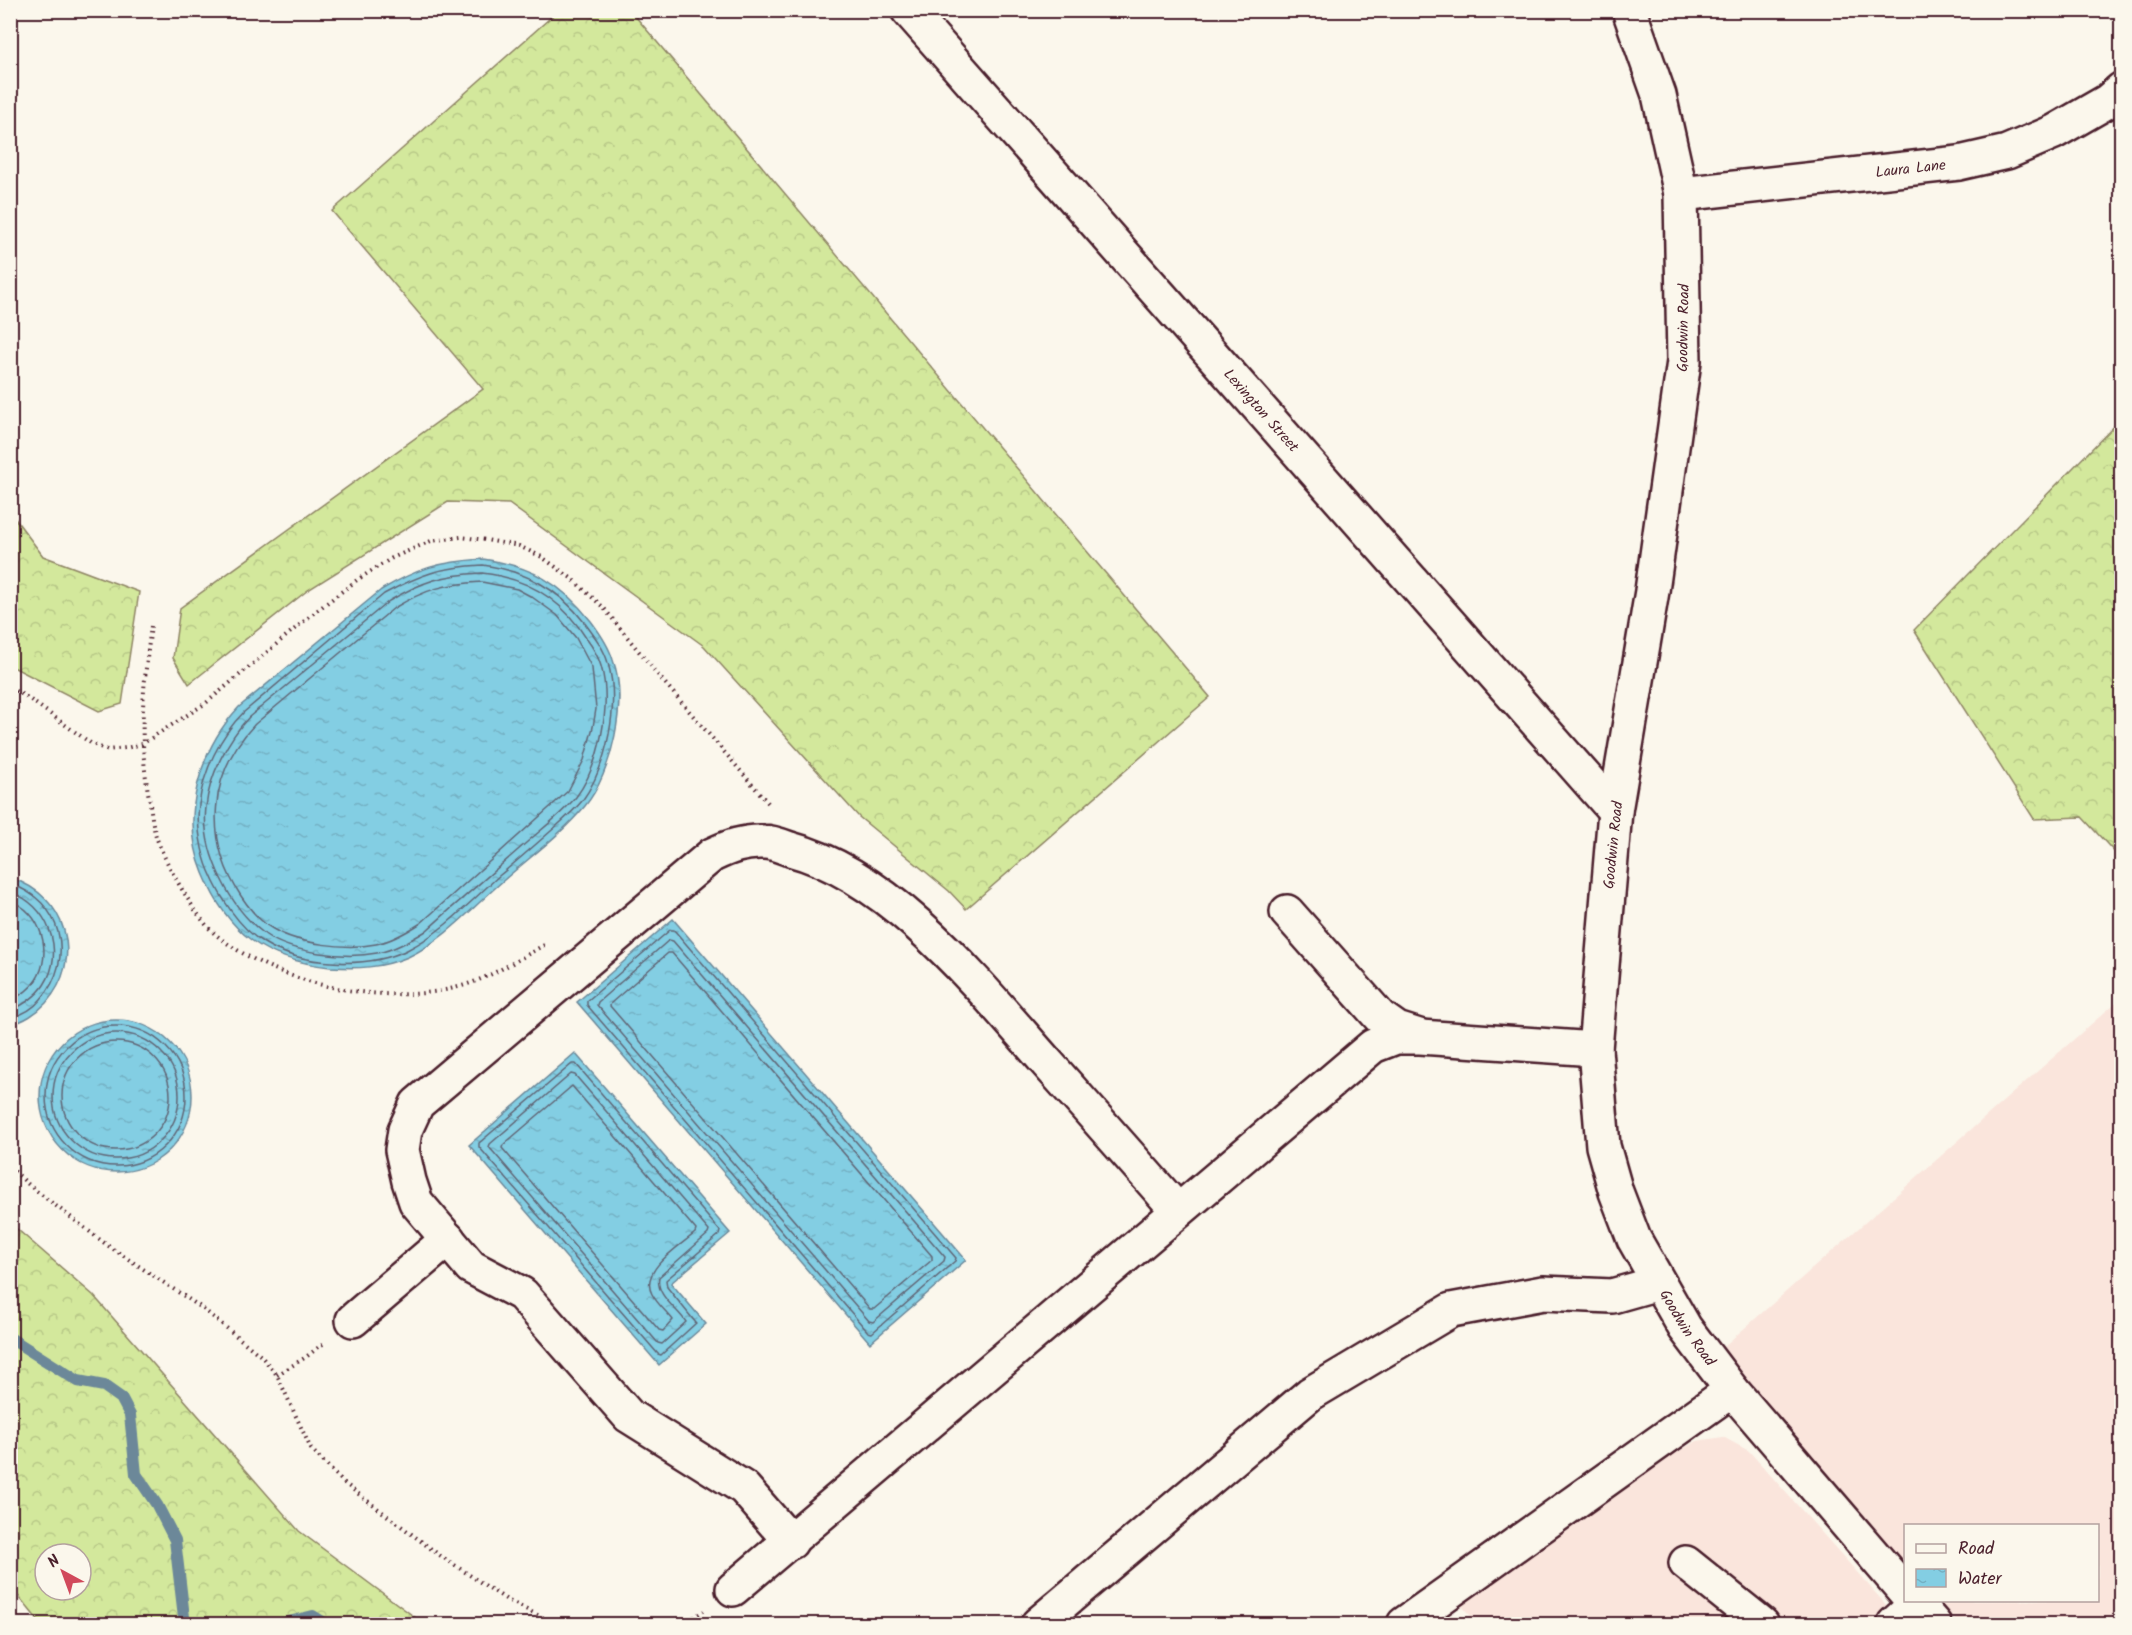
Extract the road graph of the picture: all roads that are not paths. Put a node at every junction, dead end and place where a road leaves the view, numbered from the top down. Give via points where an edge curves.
1 (908, 10) edge
2 (1629, 10) edge
3 (2121, 89) edge
4 (1681, 194) junction
5 (1615, 811) junction
6 (1287, 912) dead end
7 (1420, 1036) junction
8 (1595, 1049) junction
9 (1178, 1211) junction
10 (448, 1239) junction
11 (1658, 1283) junction
12 (353, 1320) road end
13 (1732, 1390) junction
14 (790, 1542) junction
15 (1686, 1563) dead end
16 (733, 1589) dead end
17 (1904, 1598) edge
18 (1038, 1624) edge
19 (1404, 1624) edge
20 (1762, 1624) edge

1 - 5 street, Lexington Street
2 - 4 street, Goodwin Road via 1659,95
3 - 4 street, Laura Lane via 2108,101 2054,132 2007,152 1969,161
4 - 5 street, Goodwin Road via 1684,361 1652,591
5 - 8 street, Goodwin Road
6 - 7 street via 1380,1017 1397,1029
7 - 8 street
7 - 9 street via 1381,1041 1364,1052
8 - 11 street, Goodwin Road via 1603,1146 1634,1239
9 - 10 street via 921,927 851,875 811,854 765,842 734,844 712,855 417,1104 405,1130 402,1150 406,1170 416,1202
9 - 14 street
10 - 12 street
10 - 14 street via 471,1268 522,1294 629,1416 744,1488
11 - 13 street, Goodwin Road via 1685,1328
11 - 18 street via 1612,1296 1543,1293 1451,1310 1310,1394
13 - 17 street, Goodwin Road
13 - 19 street
14 - 16 street
15 - 20 street

